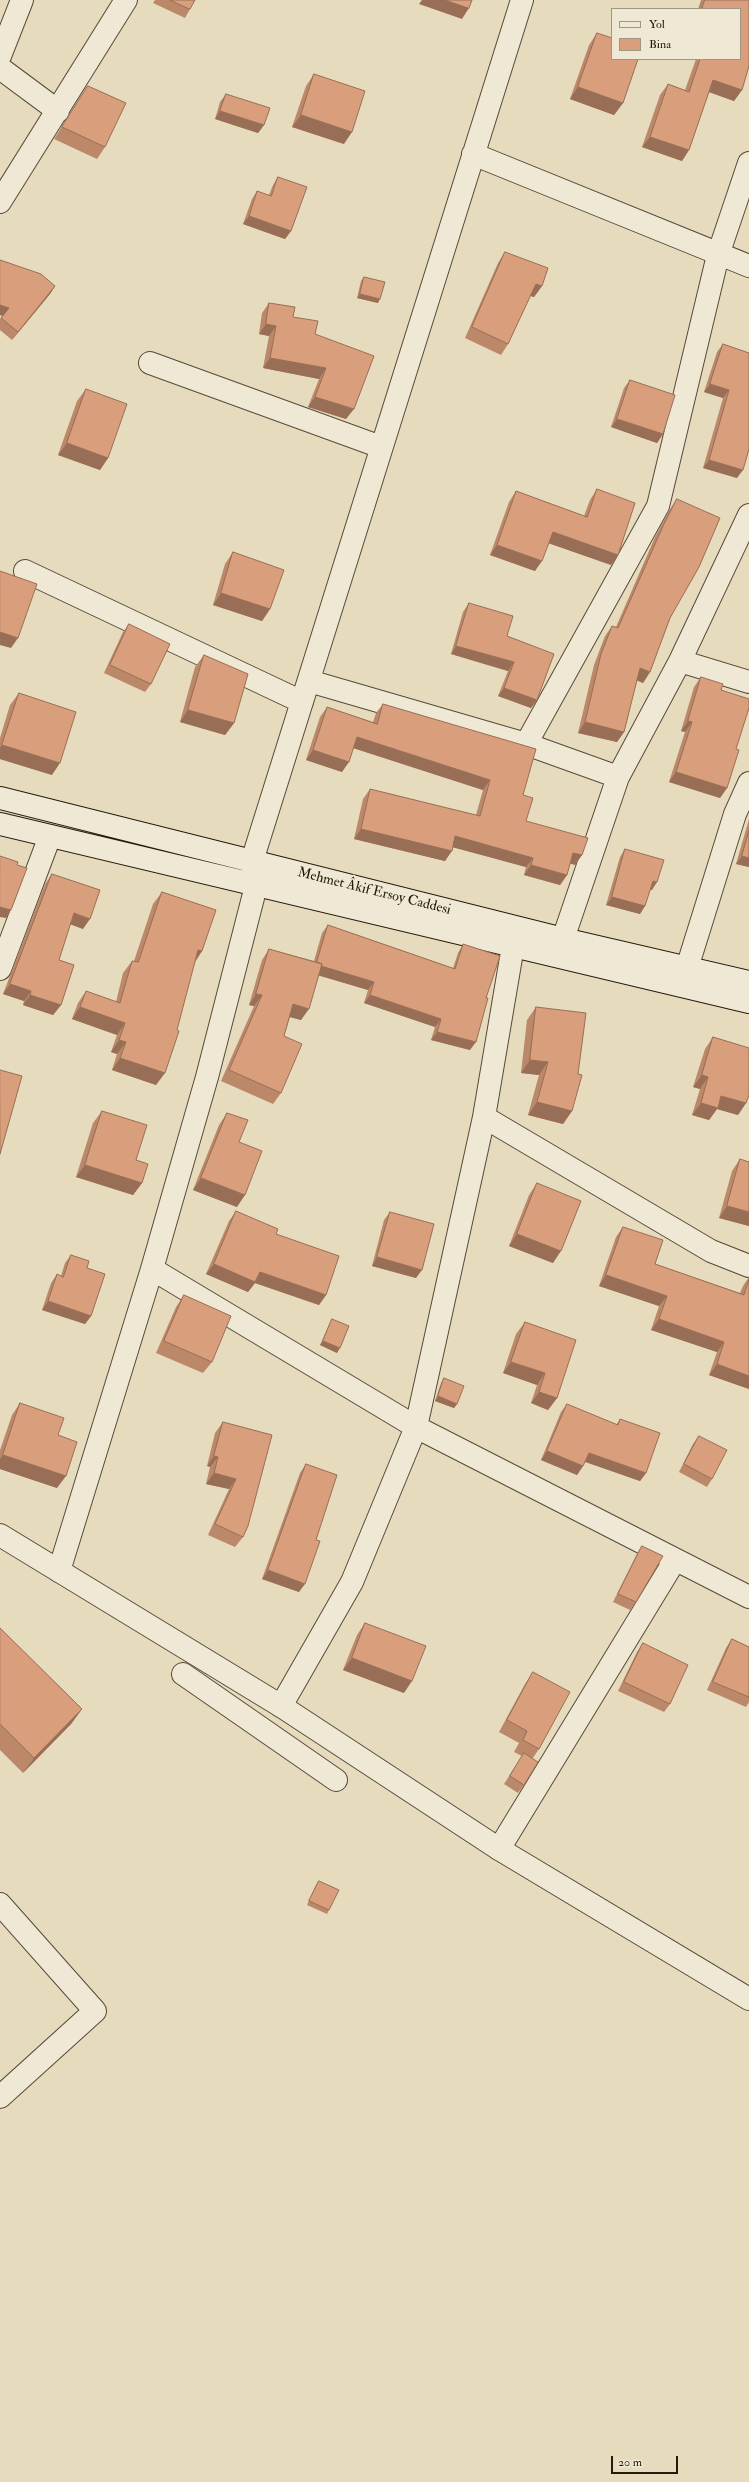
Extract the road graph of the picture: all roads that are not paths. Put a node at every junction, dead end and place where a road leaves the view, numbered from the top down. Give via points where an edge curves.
1 (22, 0) edge
2 (126, 0) edge
3 (522, 0) edge
4 (0, 56) edge
5 (0, 68) edge
6 (58, 111) junction
7 (473, 154) junction
8 (749, 163) edge
9 (0, 202) edge
10 (718, 255) junction
11 (749, 266) edge
12 (150, 364) dead end
13 (381, 447) junction
14 (749, 515) edge
15 (25, 571) dead end
16 (680, 661) junction
17 (309, 681) junction
18 (749, 682) edge
19 (302, 702) junction
20 (526, 744) junction
21 (618, 777) junction
22 (749, 783) edge
23 (0, 798) edge
24 (0, 824) edge
25 (50, 836) junction
26 (252, 861) junction
27 (256, 886) junction
28 (563, 939) junction
29 (513, 946) junction
30 (0, 968) edge
31 (687, 968) junction
32 (749, 982) edge
33 (749, 1002) edge
34 (484, 1116) junction
35 (749, 1266) edge
36 (152, 1269) junction
37 (416, 1427) junction
38 (0, 1535) edge
39 (675, 1560) junction
40 (59, 1571) junction
41 (748, 1594) edge
42 (183, 1674) dead end
43 (281, 1706) junction
44 (336, 1780) dead end
45 (499, 1849) junction
46 (0, 1904) edge
47 (749, 1999) edge
48 (0, 2097) edge

1 - 4 street
2 - 6 street
3 - 7 street
5 - 6 street
6 - 9 street
7 - 10 street
7 - 13 street
8 - 10 street
10 - 11 street
10 - 20 street via 658,506
12 - 13 street
13 - 17 street
14 - 16 street
15 - 19 street
16 - 18 street
16 - 21 street
17 - 19 street
17 - 20 street
19 - 26 street
20 - 21 street
21 - 28 street
22 - 31 street via 735,814
23 - 26 street, Mehmet Âkif Ersoy Caddesi
24 - 25 street, Mehmet Âkif Ersoy Caddesi
25 - 27 street, Mehmet Âkif Ersoy Caddesi
25 - 30 street
26 - 27 street
26 - 28 street, Mehmet Âkif Ersoy Caddesi
27 - 29 street, Mehmet Âkif Ersoy Caddesi
27 - 36 street via 207,1077
28 - 31 street, Mehmet Âkif Ersoy Caddesi
29 - 33 street, Mehmet Âkif Ersoy Caddesi
29 - 34 street
31 - 32 street, Mehmet Âkif Ersoy Caddesi
34 - 35 street via 711,1251
34 - 37 street
36 - 37 street
36 - 40 street
37 - 39 street
37 - 43 street via 352,1582
38 - 40 street
39 - 41 street
39 - 45 street
40 - 43 street
42 - 44 street
43 - 45 street
45 - 47 street
46 - 48 street via 95,2011

